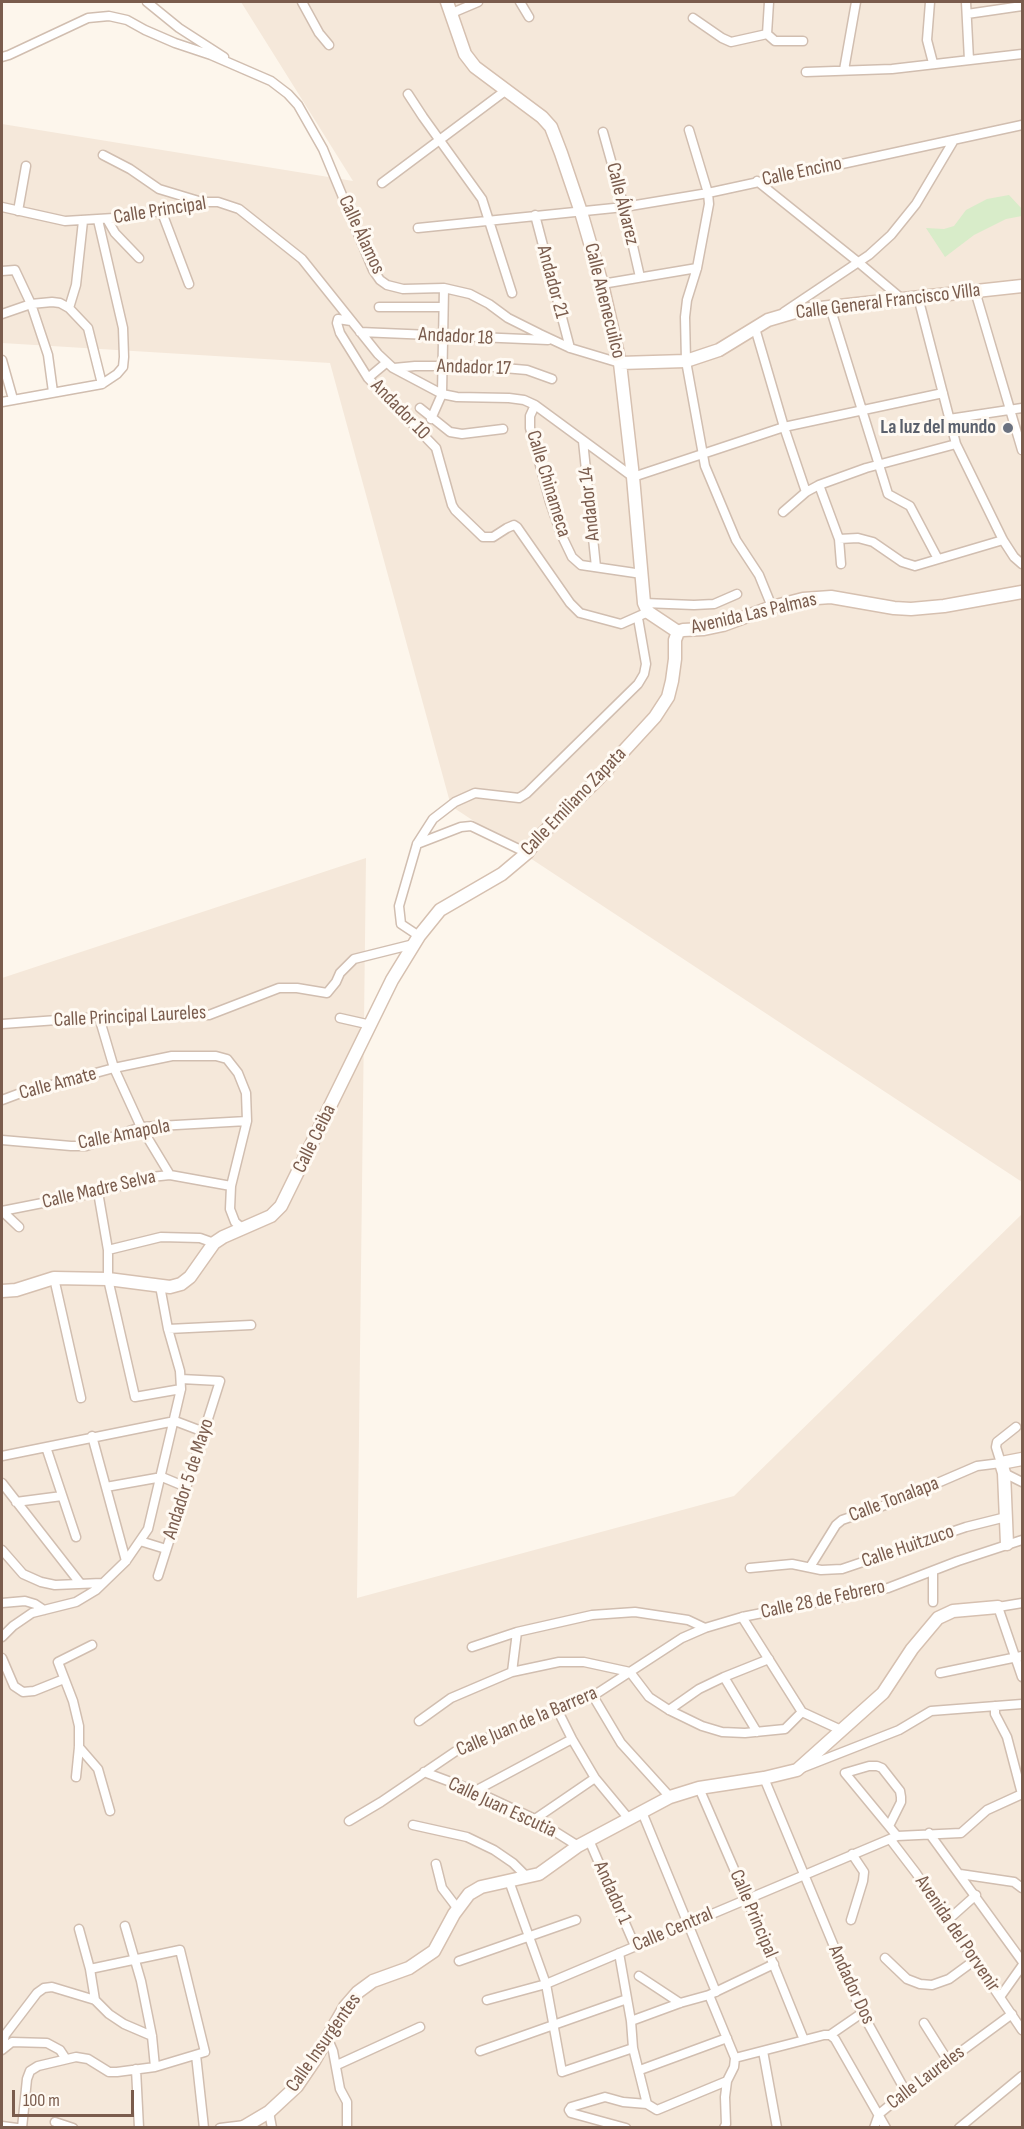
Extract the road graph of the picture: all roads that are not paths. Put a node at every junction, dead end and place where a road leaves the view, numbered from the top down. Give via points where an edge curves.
1 (147, 2) edge
2 (302, 2) edge
3 (478, 2) edge
4 (520, 2) edge
5 (769, 2) edge
6 (856, 2) edge
7 (930, 2) edge
8 (966, 2) edge
9 (1023, 6) edge
10 (450, 7) edge
11 (967, 14) junction
12 (529, 17) dead end
13 (693, 18) dead end
14 (767, 34) junction
15 (803, 41) dead end
16 (328, 45) dead end
17 (1023, 54) edge
18 (2, 57) edge
19 (969, 60) junction
20 (933, 63) junction
21 (237, 66) junction
22 (844, 70) junction
23 (806, 72) dead end
24 (505, 90) junction
25 (408, 94) dead end
26 (1023, 125) edge
27 (689, 130) dead end
28 (603, 132) dead end
29 (439, 140) junction
30 (954, 140) junction
31 (103, 155) dead end
32 (26, 166) dead end
33 (757, 181) junction
34 (382, 183) dead end
35 (708, 194) junction
36 (203, 202) junction
37 (2, 207) edge
38 (624, 207) junction
39 (160, 210) junction
40 (18, 211) junction
41 (581, 212) junction
42 (535, 215) junction
43 (83, 220) junction
44 (102, 220) junction
45 (490, 221) junction
46 (418, 228) dead end
47 (139, 258) dead end
48 (858, 262) junction
49 (697, 268) junction
50 (2, 271) edge
51 (640, 277) junction
52 (189, 284) dead end
53 (602, 284) junction
54 (1023, 286) edge
55 (444, 288) junction
56 (975, 291) junction
57 (512, 292) dead end
58 (918, 297) junction
59 (902, 299) junction
60 (31, 304) junction
61 (379, 307) dead end
62 (443, 307) junction
63 (830, 307) junction
64 (69, 308) junction
65 (2, 314) edge
66 (776, 318) junction
67 (351, 321) junction
68 (755, 328) junction
69 (360, 333) junction
70 (443, 335) junction
71 (553, 340) junction
72 (570, 348) junction
73 (2, 360) edge
74 (686, 361) junction
75 (620, 363) junction
76 (389, 365) junction
77 (442, 366) junction
78 (368, 378) junction
79 (552, 379) dead end
80 (102, 384) junction
81 (53, 392) junction
82 (943, 393) junction
83 (442, 394) junction
84 (13, 399) junction
85 (2, 402) edge
86 (535, 405) junction
87 (420, 408) dead end
88 (1023, 408) edge
89 (1009, 410) junction
90 (861, 411) junction
91 (431, 419) junction
92 (949, 419) junction
93 (784, 426) junction
94 (503, 429) dead end
95 (584, 441) junction
96 (956, 444) junction
97 (1023, 450) edge
98 (703, 455) junction
99 (878, 464) junction
100 (633, 477) junction
101 (819, 485) junction
102 (806, 492) junction
103 (783, 512) dead end
104 (839, 539) junction
105 (1003, 540) junction
106 (938, 559) junction
107 (841, 564) dead end
108 (1023, 564) edge
109 (596, 567) junction
110 (642, 574) junction
111 (1023, 592) edge
112 (736, 594) dead end
113 (772, 607) junction
114 (643, 611) junction
115 (678, 632) junction
116 (417, 844) junction
117 (526, 853) junction
118 (417, 940) junction
119 (99, 1017) junction
120 (340, 1018) dead end
121 (2, 1024) edge
122 (371, 1025) junction
123 (114, 1068) junction
124 (2, 1100) edge
125 (247, 1121) junction
126 (141, 1127) junction
127 (2, 1140) edge
128 (170, 1175) junction
129 (231, 1185) junction
130 (98, 1192) junction
131 (2, 1211) edge
132 (19, 1227) dead end
133 (243, 1229) junction
134 (214, 1243) junction
135 (108, 1250) junction
136 (54, 1278) junction
137 (108, 1279) junction
138 (160, 1286) junction
139 (2, 1291) edge
140 (251, 1325) dead end
141 (168, 1329) junction
142 (181, 1379) junction
143 (181, 1389) junction
144 (81, 1398) dead end
145 (175, 1421) junction
146 (1016, 1426) dead end
147 (204, 1432) junction
148 (92, 1436) junction
149 (46, 1447) junction
150 (2, 1456) edge
151 (1023, 1459) edge
152 (1002, 1468) junction
153 (162, 1477) junction
154 (1023, 1482) edge
155 (2, 1484) edge
156 (106, 1487) junction
157 (186, 1487) junction
158 (62, 1496) junction
159 (16, 1502) junction
160 (1006, 1517) junction
161 (76, 1537) dead end
162 (1023, 1540) edge
163 (140, 1542) junction
164 (1007, 1544) junction
165 (2, 1550) edge
166 (166, 1550) junction
167 (126, 1560) junction
168 (810, 1567) junction
169 (750, 1568) dead end
170 (933, 1571) junction
171 (158, 1576) dead end
172 (80, 1583) junction
173 (102, 1583) junction
174 (933, 1602) dead end
175 (2, 1603) edge
176 (1023, 1603) edge
177 (998, 1607) junction
178 (44, 1610) junction
179 (742, 1617) junction
180 (705, 1628) junction
181 (517, 1632) junction
182 (2, 1637) edge
183 (92, 1645) dead end
184 (472, 1647) dead end
185 (1018, 1657) edge
186 (2, 1658) edge
187 (769, 1659) junction
188 (512, 1672) junction
189 (630, 1672) junction
190 (940, 1673) dead end
191 (724, 1677) junction
192 (1023, 1677) edge
193 (64, 1679) junction
194 (593, 1696) junction
195 (1023, 1704) edge
196 (995, 1706) junction
197 (669, 1710) junction
198 (558, 1711) junction
199 (802, 1712) junction
200 (419, 1721) dead end
201 (841, 1730) junction
202 (757, 1732) junction
203 (572, 1739) junction
204 (79, 1747) junction
205 (797, 1770) junction
206 (424, 1772) junction
207 (76, 1777) dead end
208 (595, 1778) junction
209 (764, 1778) junction
210 (699, 1788) junction
211 (475, 1791) junction
212 (1022, 1794) edge
213 (670, 1797) junction
214 (110, 1811) dead end
215 (642, 1812) junction
216 (536, 1819) junction
217 (629, 1819) junction
218 (349, 1821) dead end
219 (413, 1825) dead end
220 (889, 1827) junction
221 (929, 1833) junction
222 (893, 1837) junction
223 (584, 1843) junction
224 (852, 1854) junction
225 (436, 1864) dead end
226 (960, 1874) junction
227 (803, 1875) junction
228 (527, 1877) junction
229 (509, 1881) junction
230 (1023, 1888) edge
231 (976, 1895) junction
232 (747, 1899) junction
233 (458, 1909) junction
234 (576, 1920) dead end
235 (851, 1920) dead end
236 (948, 1920) junction
237 (687, 1923) junction
238 (125, 1926) dead end
239 (79, 1929) dead end
240 (528, 1938) junction
241 (635, 1946) junction
242 (618, 1953) junction
243 (885, 1958) dead end
244 (135, 1960) junction
245 (975, 1960) junction
246 (459, 1961) dead end
247 (1023, 1961) edge
248 (774, 1964) junction
249 (1023, 1966) edge
250 (90, 1969) junction
251 (639, 1977) dead end
252 (546, 1984) junction
253 (713, 1993) junction
254 (1000, 1997) junction
255 (627, 1999) junction
256 (95, 2000) junction
257 (486, 2000) dead end
258 (680, 2002) junction
259 (862, 2013) junction
260 (1012, 2014) junction
261 (631, 2021) junction
262 (924, 2023) dead end
263 (554, 2024) junction
264 (420, 2027) dead end
265 (1023, 2030) edge
266 (830, 2035) junction
267 (152, 2036) junction
268 (327, 2037) junction
269 (727, 2038) junction
270 (804, 2040) junction
271 (633, 2048) junction
272 (2, 2050) edge
273 (763, 2051) junction
274 (480, 2052) dead end
275 (196, 2055) junction
276 (735, 2058) junction
277 (66, 2059) junction
278 (948, 2061) junction
279 (337, 2065) junction
280 (155, 2067) junction
281 (136, 2069) junction
282 (640, 2070) junction
283 (1023, 2076) edge
284 (727, 2081) junction
285 (906, 2092) junction
286 (647, 2104) junction
287 (269, 2112) junction
288 (879, 2114) junction
289 (55, 2122) dead end
290 (2, 2126) edge
291 (244, 2126) edge
292 (620, 2126) edge
293 (17, 2127) edge
294 (22, 2127) edge
295 (73, 2127) edge
296 (139, 2127) edge
297 (204, 2127) edge
298 (220, 2127) edge
299 (272, 2127) edge
300 (347, 2127) edge
301 (724, 2127) edge
302 (777, 2127) edge
303 (874, 2127) edge
304 (886, 2127) edge
305 (959, 2127) edge

1 - 21 street
2 - 16 street
3 - 10 street
4 - 12 street
5 - 14 street
6 - 22 street
7 - 20 street via 927,40
8 - 11 street
9 - 11 street
10 - 24 street, Calle Anenecuilco via 465,54
11 - 19 street
13 - 14 street via 730,42
14 - 15 street via 775,41
17 - 19 street
18 - 21 street via 88,18 109,16
19 - 20 street
20 - 22 street
21 - 55 street, Calle Álamos via 271,81 298,105 324,149 372,270 380,280 403,288
22 - 23 street
24 - 29 street
24 - 41 street, Calle Anenecuilco via 551,126
25 - 29 street
26 - 30 street, Calle Encino
27 - 35 street
28 - 38 street, Calle Álvarez
29 - 34 street
29 - 45 street via 482,199
30 - 33 street, Calle Encino
30 - 48 street via 916,204 891,235
31 - 36 street via 159,189
32 - 40 street
33 - 35 street, Calle Encino
33 - 48 street
35 - 38 street, Calle Encino
35 - 49 street
36 - 39 street, Calle Principal
36 - 67 street, Calle Principal via 218,202 239,210 302,259
37 - 40 street, Calle Principal
38 - 41 street, Calle Encino
38 - 51 street, Calle Álvarez
39 - 44 street, Calle Principal
39 - 52 street
40 - 43 street, Calle Principal via 65,221
41 - 42 street, Calle Encino
41 - 53 street, Calle Anenecuilco
42 - 45 street, Calle Encino
42 - 72 street, Andador 21
43 - 44 street, Calle Principal
43 - 64 street via 76,285
44 - 47 street
44 - 80 street via 123,328 124,357 123,367
45 - 46 street, Calle Encino
45 - 57 street
48 - 59 street
48 - 66 street
49 - 51 street
49 - 74 street via 684,317
50 - 60 street via 15,270
51 - 53 street
53 - 75 street, Calle Anenecuilco
54 - 56 street, Calle General Francisco Villa
55 - 62 street
55 - 71 street, Calle Álamos via 470,294
56 - 58 street, Calle General Francisco Villa
56 - 89 street
58 - 59 street, Calle General Francisco Villa
58 - 82 street
59 - 63 street, Calle General Francisco Villa
60 - 64 street via 52,302
60 - 65 street
60 - 81 street via 48,355
61 - 62 street
62 - 70 street
63 - 66 street, Calle General Francisco Villa
63 - 90 street
64 - 80 street via 88,328
66 - 68 street, Calle General Francisco Villa
67 - 69 street, Calle Principal
67 - 78 street, Andador 10 via 341,318 337,323
68 - 74 street, Calle General Francisco Villa via 718,350
68 - 93 street
69 - 70 street, Andador 18
69 - 76 street, Calle Principal
70 - 71 street, Andador 18
70 - 77 street
71 - 72 street, Calle Álamos
72 - 75 street, Calle Álamos
73 - 84 street
74 - 75 street, Calle General Francisco Villa
74 - 98 street
75 - 100 street, Calle Anenecuilco
76 - 77 street, Andador 17
76 - 78 street
76 - 83 street
77 - 79 street, Andador 17 via 527,370
77 - 83 street
78 - 114 street, Andador 10 via 436,448 452,505 483,537 489,538 514,525 518,527 580,613 621,624
80 - 81 street
81 - 84 street
82 - 90 street
82 - 92 street
83 - 86 street via 509,398
83 - 91 street
84 - 85 street
86 - 95 street
86 - 109 street, Calle Chinameca via 530,428 561,534 576,562
87 - 91 street
88 - 89 street
89 - 92 street
89 - 97 street
90 - 93 street
90 - 99 street
91 - 94 street via 456,434
92 - 96 street
93 - 98 street
93 - 102 street
95 - 100 street
95 - 109 street, Andador 14
96 - 99 street
96 - 105 street
98 - 100 street
98 - 113 street via 736,540 759,575
99 - 101 street
99 - 106 street via 888,494 910,506
100 - 110 street, Calle Anenecuilco
101 - 102 street
101 - 104 street
102 - 103 street
104 - 106 street via 873,542 908,565
104 - 107 street
105 - 106 street
105 - 108 street
109 - 110 street
110 - 114 street, Calle Anenecuilco
111 - 113 street, Avenida Las Palmas via 910,609 831,597
112 - 114 street via 714,604
113 - 115 street, Avenida Las Palmas via 723,625
114 - 115 street
114 - 116 street via 646,663 638,684 527,793 519,798 475,793 455,802 433,819
115 - 117 street, Calle Emiliano Zapata via 668,697 655,717
116 - 117 street via 471,826
116 - 118 street via 399,916 401,924
117 - 118 street, Calle Emiliano Zapata via 502,874 440,910
118 - 119 street, Calle Principal Laureles via 354,959 327,993 279,987 209,1016
118 - 122 street, Calle Ceiba
119 - 121 street, Calle Principal Laureles
119 - 123 street
120 - 122 street
122 - 133 street, Calle Ceiba via 281,1206 271,1216
123 - 124 street, Calle Amate
123 - 125 street, Calle Amate via 172,1056 227,1059 246,1093
123 - 126 street
125 - 126 street, Calle Amapola
125 - 129 street
126 - 127 street, Calle Amapola via 86,1146
126 - 128 street
128 - 129 street, Calle Madre Selva
128 - 130 street, Calle Madre Selva
129 - 133 street via 230,1209
130 - 131 street, Calle Madre Selva
130 - 135 street
131 - 132 street
133 - 134 street, Calle Ceiba
134 - 135 street via 200,1238 161,1237
134 - 138 street, Calle Ceiba via 190,1277 181,1284
135 - 137 street
136 - 137 street
136 - 139 street
136 - 144 street
137 - 138 street
137 - 143 street via 135,1397
138 - 141 street
140 - 141 street
141 - 142 street
142 - 143 street
142 - 147 street, Andador 5 de Mayo via 220,1381
143 - 145 street
145 - 147 street
145 - 148 street
145 - 153 street
146 - 152 street via 997,1442
147 - 157 street, Andador 5 de Mayo
148 - 149 street
148 - 156 street
149 - 150 street
149 - 158 street
151 - 152 street
152 - 154 street
152 - 160 street
152 - 168 street, Calle Tonalapa via 969,1469 842,1520
153 - 156 street
153 - 157 street
153 - 163 street via 148,1530
155 - 159 street
156 - 167 street
157 - 166 street, Andador 5 de Mayo
158 - 159 street
158 - 161 street
159 - 172 street
160 - 164 street
160 - 168 street, Calle Huitzuco via 842,1569
162 - 164 street, Calle 28 de Febrero
163 - 166 street
163 - 167 street
164 - 170 street, Calle 28 de Febrero
165 - 172 street via 23,1574 48,1583
166 - 171 street, Andador 5 de Mayo
167 - 173 street
168 - 169 street, Calle Huitzuco via 792,1564
170 - 174 street
170 - 179 street, Calle 28 de Febrero via 888,1588
172 - 173 street
173 - 178 street via 76,1602
175 - 178 street via 25,1601
176 - 177 street
177 - 185 street
177 - 201 street via 953,1611 938,1618 883,1693
178 - 182 street via 32,1613
179 - 180 street, Calle 28 de Febrero
179 - 187 street
180 - 181 street via 688,1620 634,1612 592,1615
180 - 189 street, Calle 28 de Febrero via 682,1638
181 - 184 street
181 - 188 street
183 - 193 street via 58,1662
185 - 190 street
185 - 192 street
186 - 193 street via 14,1686 23,1692
187 - 191 street
187 - 199 street
188 - 189 street via 559,1662 584,1662
188 - 200 street via 451,1698
189 - 194 street, Calle Juan de la Barrera
189 - 197 street via 649,1697
191 - 197 street
191 - 202 street
193 - 204 street via 79,1726
194 - 198 street, Calle Juan de la Barrera
194 - 213 street via 621,1743
195 - 196 street
196 - 205 street via 931,1711 899,1730
196 - 212 street
197 - 202 street via 722,1732
198 - 203 street
198 - 206 street, Calle Juan de la Barrera via 459,1749
199 - 201 street
199 - 202 street via 785,1729
201 - 205 street
203 - 208 street
203 - 211 street
204 - 207 street
204 - 214 street via 98,1769
205 - 209 street, Calle Insurgentes
206 - 211 street, Calle Juan Escutia
206 - 218 street, Calle Juan de la Barrera
208 - 216 street
208 - 217 street
209 - 210 street, Calle Insurgentes
209 - 227 street, Andador Dos
210 - 213 street, Calle Insurgentes
210 - 232 street, Calle Principal
211 - 216 street, Calle Juan Escutia
212 - 221 street, Calle Central via 987,1809 961,1833
213 - 215 street, Calle Insurgentes
215 - 217 street, Calle Insurgentes
215 - 237 street
216 - 223 street, Calle Juan Escutia
217 - 223 street, Calle Insurgentes
219 - 228 street via 467,1837 503,1857
220 - 220 street, Avenida del Porvenir via 901,1797 882,1768 869,1766 845,1773
220 - 222 street, Avenida del Porvenir
221 - 222 street, Calle Central
221 - 226 street
222 - 224 street, Calle Central
222 - 236 street, Avenida del Porvenir
223 - 228 street, Calle Insurgentes via 539,1874
223 - 241 street, Andador 1
224 - 227 street, Calle Central
224 - 235 street via 864,1872
225 - 233 street via 442,1888
226 - 230 street via 1014,1882
226 - 231 street
227 - 232 street, Calle Central
227 - 259 street, Andador Dos
228 - 229 street, Calle Insurgentes
229 - 233 street, Calle Insurgentes via 481,1887 469,1894
229 - 240 street
231 - 236 street
231 - 247 street
232 - 237 street, Calle Central
232 - 248 street, Calle Principal
233 - 268 street, Calle Insurgentes via 434,1951 409,1968 373,1981 358,1992
234 - 240 street
236 - 245 street, Avenida del Porvenir
237 - 241 street, Calle Central
237 - 253 street
238 - 244 street
239 - 250 street
240 - 246 street
240 - 252 street
241 - 242 street, Calle Central
242 - 252 street, Calle Central
242 - 255 street
243 - 245 street via 907,1979 932,1985 949,1979
244 - 250 street
244 - 267 street
244 - 275 street via 180,1950 205,2052
245 - 254 street, Avenida del Porvenir
248 - 253 street
248 - 270 street, Calle Principal
249 - 254 street
250 - 256 street
251 - 258 street
252 - 257 street, Calle Central
252 - 263 street
253 - 258 street
253 - 269 street
254 - 260 street, Avenida del Porvenir
255 - 261 street
255 - 263 street
256 - 267 street via 116,2019
256 - 272 street via 44,1988 5,2036
258 - 261 street
259 - 266 street
259 - 285 street, Andador Dos
260 - 265 street, Avenida del Porvenir
260 - 278 street, Calle Laureles
261 - 271 street
262 - 278 street
263 - 271 street via 562,2072
263 - 274 street
264 - 279 street
266 - 270 street
266 - 288 street, Calle Laureles
267 - 280 street
268 - 279 street
268 - 287 street, Calle Insurgentes via 297,2086
269 - 276 street
269 - 282 street
270 - 273 street
271 - 282 street
272 - 277 street via 12,2042 47,2043 60,2050
273 - 276 street
273 - 302 street
275 - 280 street
275 - 297 street
276 - 284 street
277 - 281 street via 88,2059 109,2072
277 - 294 street via 30,2070
278 - 285 street, Calle Laureles
279 - 300 street via 340,2089 347,2102
280 - 281 street
281 - 296 street
282 - 286 street
283 - 305 street
284 - 286 street via 657,2110
284 - 301 street
285 - 288 street, Calle Laureles
286 - 292 street via 605,2097 570,2107 571,2113
287 - 291 street, Calle Insurgentes
287 - 299 street
288 - 303 street
288 - 304 street
289 - 295 street
290 - 293 street
291 - 298 street

